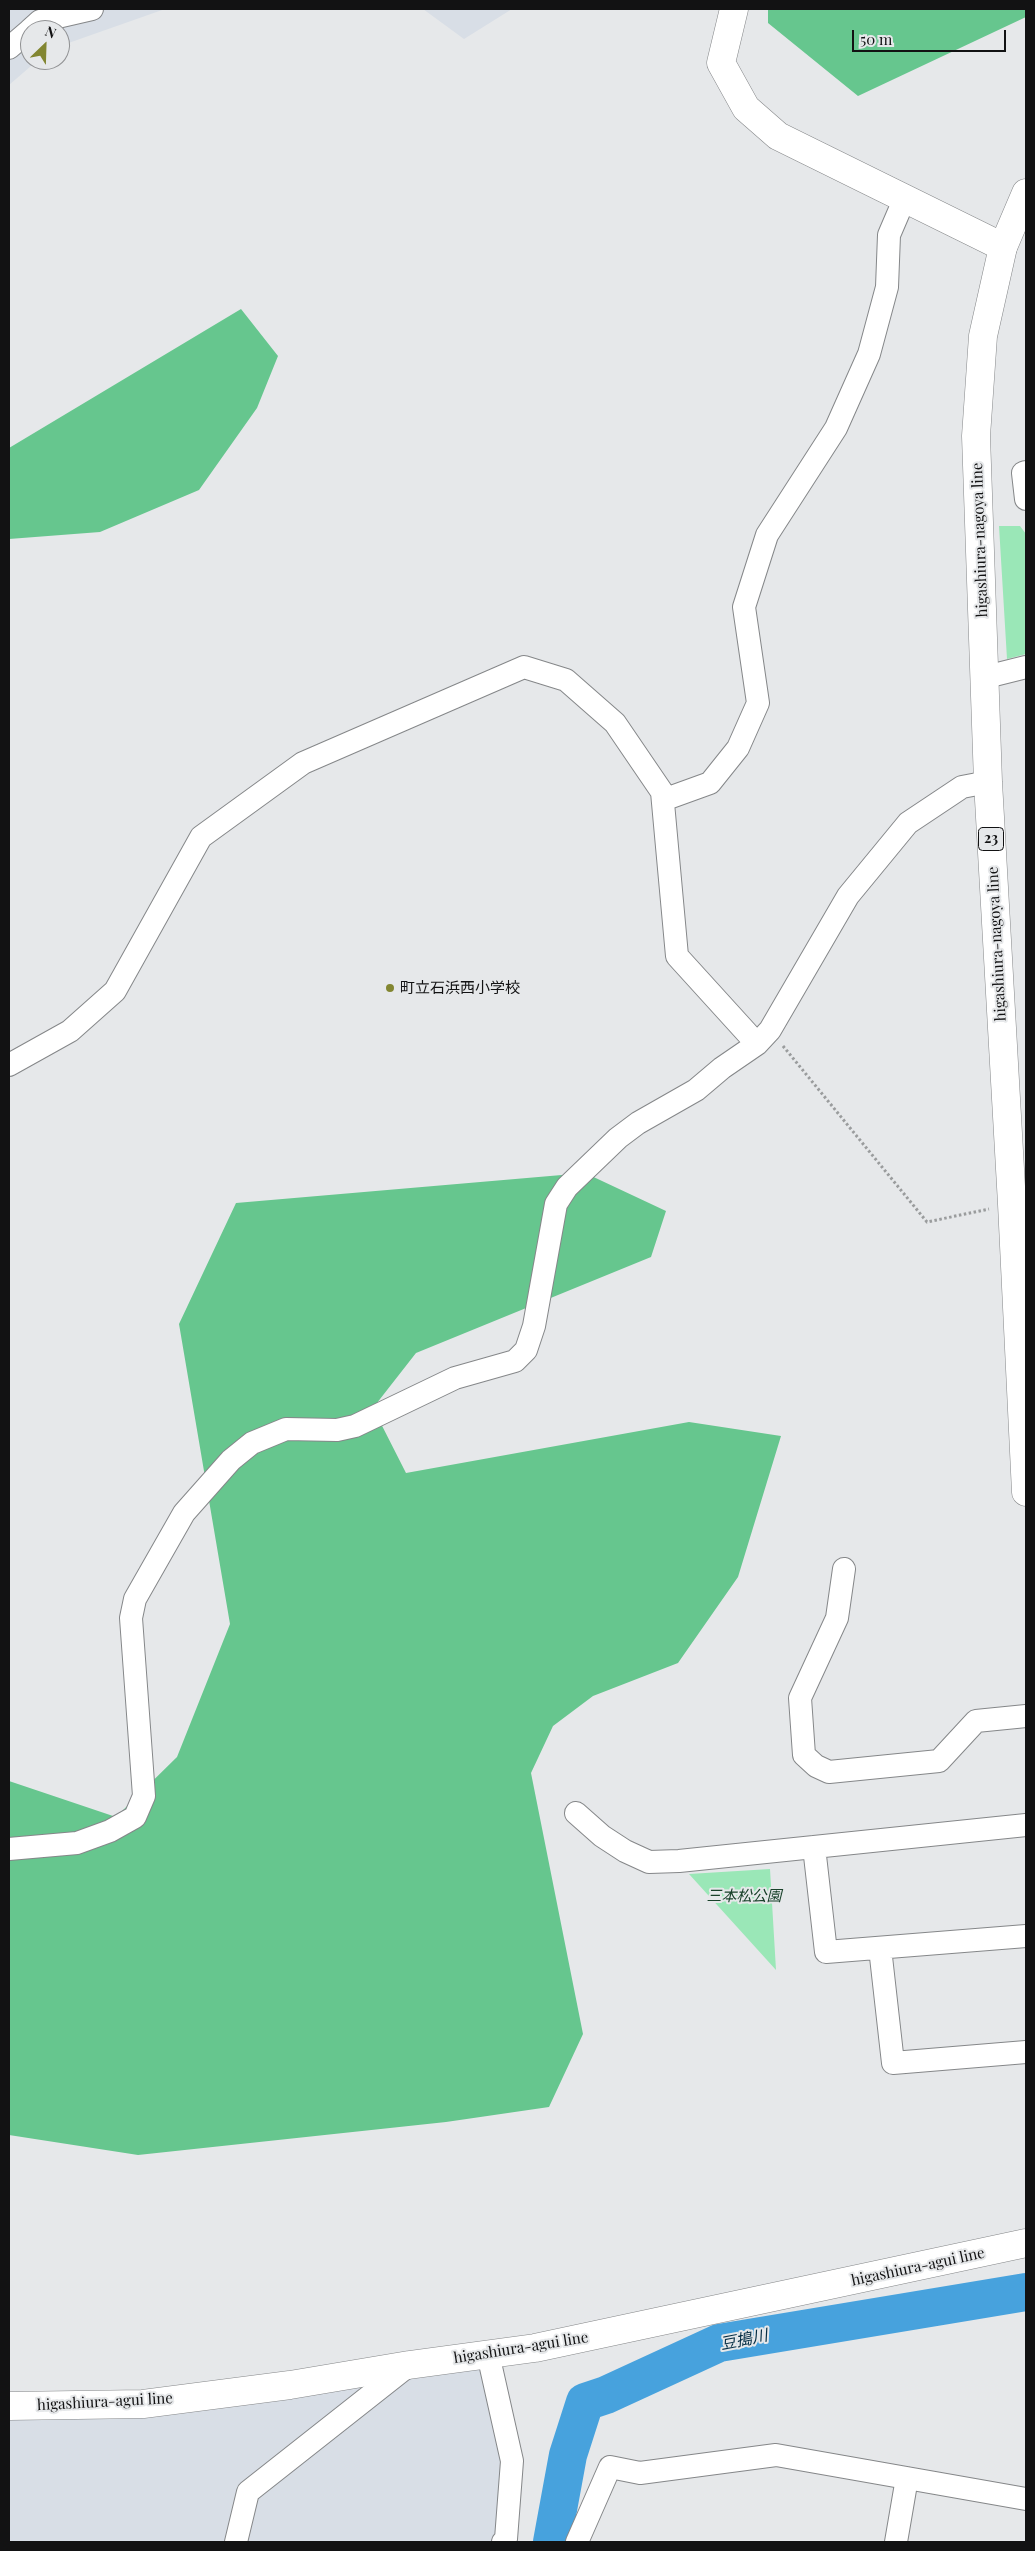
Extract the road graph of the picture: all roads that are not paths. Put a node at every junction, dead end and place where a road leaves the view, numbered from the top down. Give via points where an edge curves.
1 (92, 9) edge
2 (734, 9) edge
3 (44, 20) edge
4 (20, 39) edge
5 (9, 48) edge
6 (1026, 193) edge
7 (904, 200) junction
8 (1003, 247) junction
9 (1026, 472) edge
10 (1026, 499) edge
11 (1026, 667) edge
12 (986, 677) junction
13 (988, 782) junction
14 (663, 800) junction
15 (763, 1037) junction
16 (9, 1065) edge
17 (1019, 1204) edge
18 (1024, 1423) edge
19 (1026, 1492) edge
20 (844, 1569) dead end
21 (1026, 1716) edge
22 (576, 1813) dead end
23 (1026, 1825) edge
24 (814, 1847) junction
25 (9, 1849) edge
26 (1026, 1936) edge
27 (880, 1948) junction
28 (1026, 2052) edge
29 (1026, 2243) edge
30 (488, 2354) junction
31 (409, 2365) junction
32 (9, 2406) edge
33 (907, 2478) junction
34 (1026, 2499) edge
35 (236, 2542) edge
36 (503, 2542) edge
37 (578, 2542) edge
38 (896, 2542) edge

1 - 3 street
2 - 7 main road via 722,63 746,108 778,136
4 - 5 street
6 - 8 main road, higashiura-nagoya line / 23
7 - 8 main road
7 - 14 street via 889,235 887,287 869,354 836,428 767,535 744,608 758,703 738,748 710,783
8 - 12 main road, higashiura-nagoya line / 23 via 983,336 976,436
9 - 10 street
11 - 12 street
12 - 13 main road, higashiura-nagoya line / 23
13 - 15 street via 962,787 908,823 848,896
13 - 17 main road, higashiura-nagoya line / 23
14 - 15 street via 676,956
14 - 16 street via 662,792 615,723 566,680 524,667 303,763 201,837 115,992 70,1031
15 - 25 street via 696,1090 618,1138 567,1186 556,1204 534,1326 526,1350 515,1361 455,1378 355,1426 337,1430 286,1429 252,1443 231,1460 184,1513 135,1600 131,1618 144,1796 135,1816 110,1831 77,1843
17 - 18 main road, higashiura-nagoya line / 23
18 - 19 main road, higashiura-nagoya line / 23
20 - 21 street via 837,1618 800,1698 804,1755 816,1766 829,1772 939,1760 976,1721
22 - 24 street via 602,1836 649,1862
23 - 24 street
24 - 27 street via 826,1952
26 - 27 street
27 - 28 street via 892,2063
29 - 30 main road, higashiura-agui line via 545,2346
30 - 31 main road, higashiura-agui line
30 - 36 street via 512,2461 506,2539
31 - 32 main road, higashiura-agui line via 290,2385 143,2404
31 - 35 street via 248,2492
33 - 34 street
33 - 37 street via 776,2455 640,2473 610,2467
33 - 38 street

